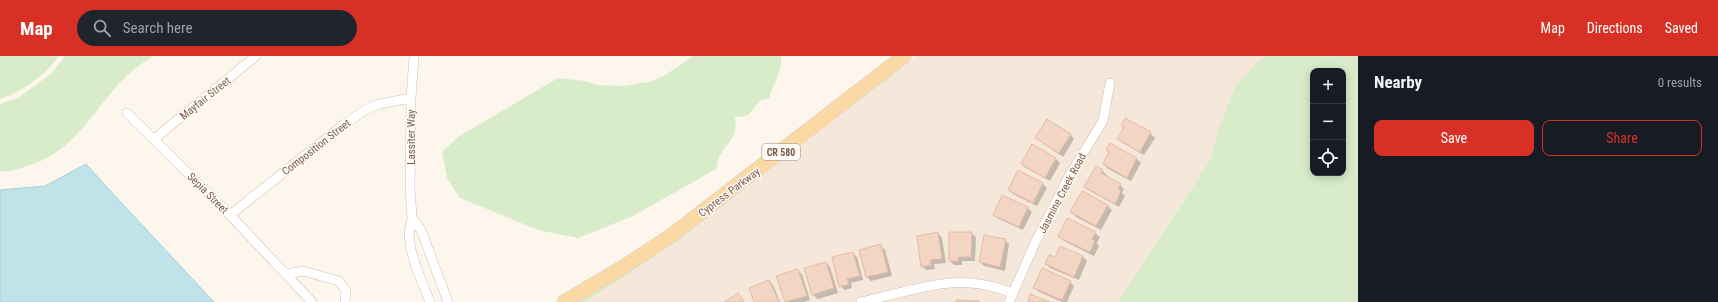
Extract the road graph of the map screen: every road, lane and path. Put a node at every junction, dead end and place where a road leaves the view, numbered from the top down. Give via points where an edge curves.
1 (256, 56) edge
2 (414, 56) edge
3 (904, 56) edge
4 (1110, 83) dead end
5 (411, 98) junction
6 (127, 113) dead end
7 (154, 139) junction
8 (230, 215) junction
9 (412, 218) junction
10 (286, 274) junction
11 (1013, 293) junction
12 (312, 302) edge
13 (345, 302) edge
14 (430, 302) edge
15 (448, 302) edge
16 (564, 302) edge
17 (861, 302) edge
18 (1009, 302) edge

1 - 7 street, Mayfair Street
2 - 5 street, Lassiter Way
3 - 16 main road, Cypress Parkway / CR 580 via 690,222 625,266
4 - 11 street, Jasmine Creek Road via 1103,121 1069,176
5 - 8 street, Composition Street via 379,104 365,110
5 - 9 street, Lassiter Way
6 - 7 street, Sepia Street
7 - 8 street, Sepia Street
8 - 10 street, Sepia Street
9 - 14 street, Lassiter Way via 409,234 411,250
9 - 15 street, Lassiter Way via 421,230
10 - 12 street, Sepia Street
10 - 13 street via 303,271 339,281 346,291
11 - 17 street via 969,282 946,283
11 - 18 street, Jasmine Creek Road

